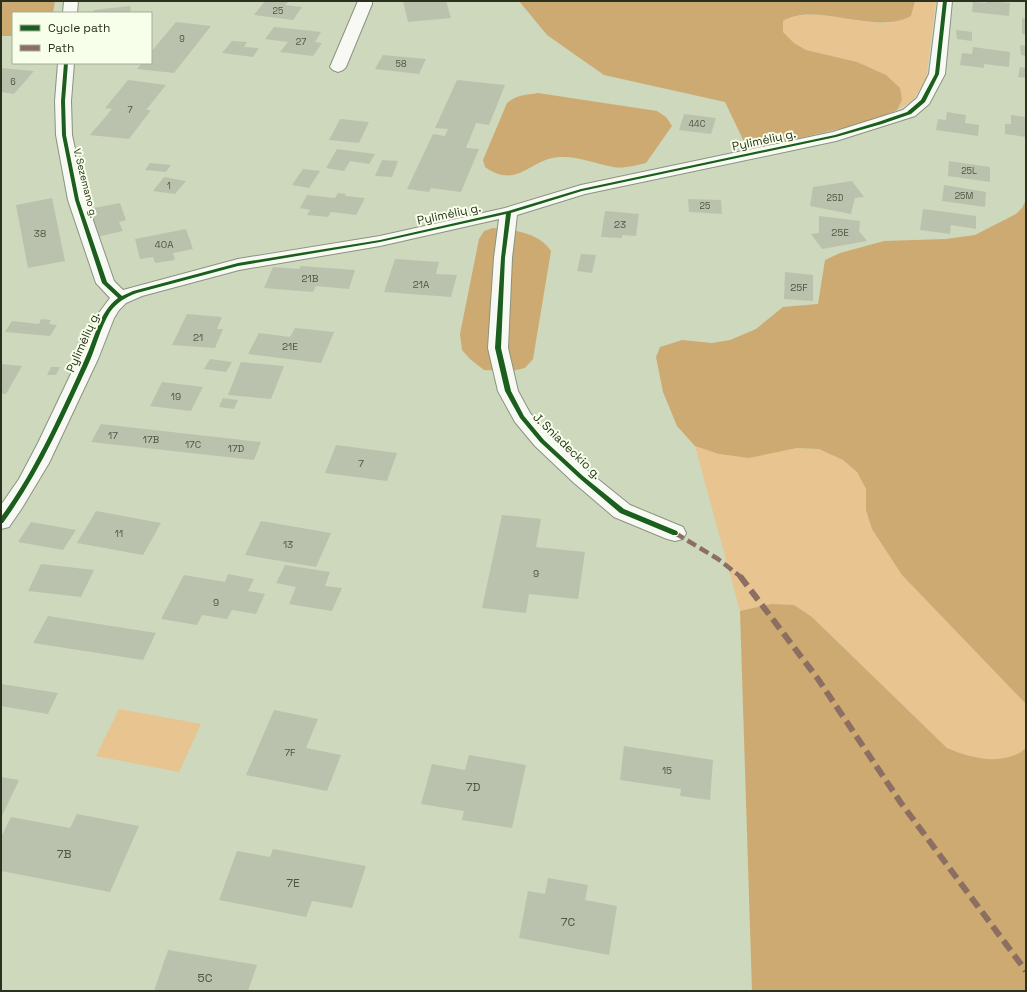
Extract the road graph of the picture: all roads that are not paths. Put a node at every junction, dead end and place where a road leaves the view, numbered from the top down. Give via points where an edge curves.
1 (71, 1) edge
2 (365, 1) edge
3 (945, 1) edge
4 (70, 12) edge
5 (66, 64) edge
6 (338, 67) dead end
7 (509, 212) junction
8 (121, 298) junction
9 (1, 521) edge
10 (675, 533) dead end

1 - 4 street
2 - 6 street
3 - 7 street, Pylimėlių g. via 937,74 923,101 909,113 836,136 581,190
5 - 8 street, V. Sezemano g. via 63,101 65,140 77,200 104,283
7 - 8 street, Pylimėlių g. via 380,241 238,265
7 - 10 street, J. Sniadeckio g. via 503,258 498,348 508,391 522,417 542,441 581,477 622,511
8 - 9 street, Pylimėlių g. via 106,314 92,351 45,450 13,506

